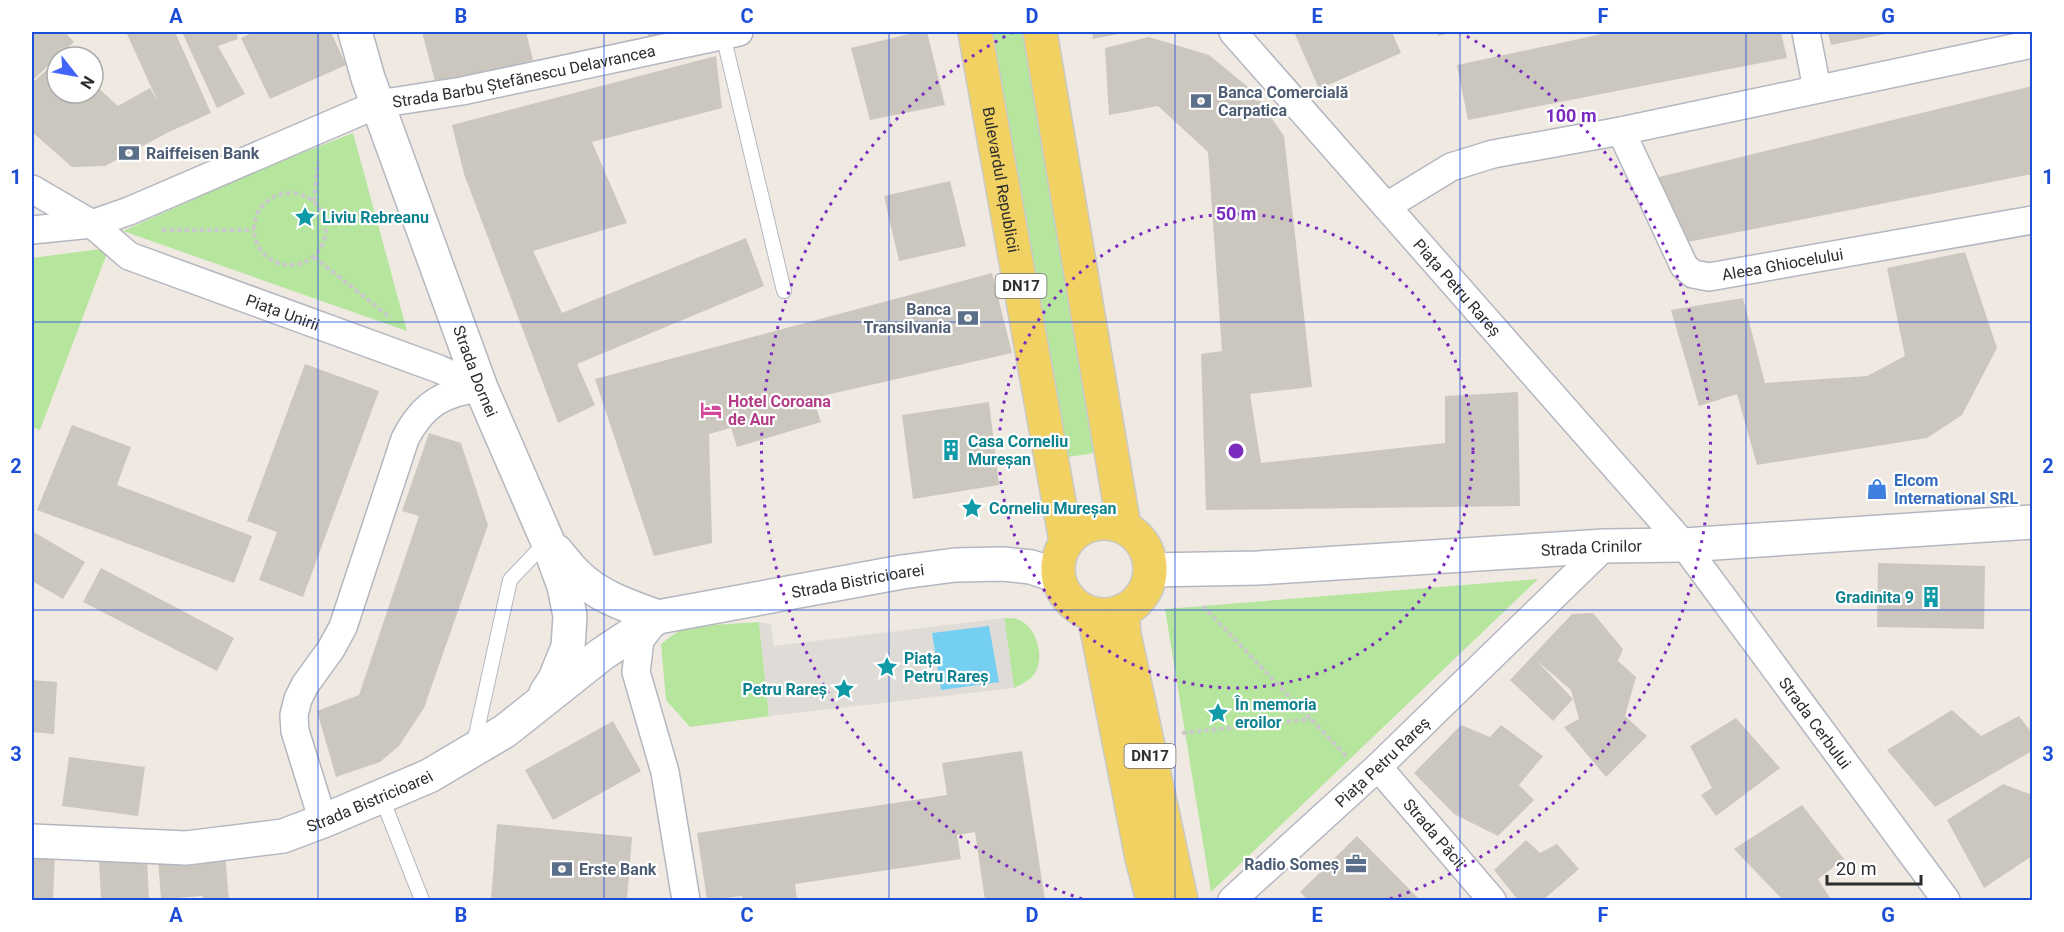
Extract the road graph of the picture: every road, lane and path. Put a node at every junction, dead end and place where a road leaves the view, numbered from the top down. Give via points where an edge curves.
1 (355, 32) edge
2 (975, 32) edge
3 (1040, 32) edge
4 (1233, 32) edge
5 (1806, 32) edge
6 (728, 33) edge
7 (2032, 44) edge
8 (1817, 90) junction
9 (378, 104) junction
10 (1621, 130) junction
11 (32, 189) edge
12 (1387, 206) junction
13 (2032, 220) edge
14 (92, 224) junction
15 (32, 230) edge
16 (253, 230) junction
17 (158, 231) dead end
18 (314, 257) junction
19 (784, 291) dead end
20 (398, 323) dead end
21 (481, 388) junction
22 (2032, 522) edge
23 (1124, 527) junction
24 (547, 540) junction
25 (1066, 541) junction
26 (1684, 545) junction
27 (1605, 546) junction
28 (1150, 570) junction
29 (1058, 576) junction
30 (1203, 606) dead end
31 (1108, 613) junction
32 (658, 617) junction
33 (538, 705) junction
34 (1311, 719) junction
35 (1182, 733) dead end
36 (473, 750) junction
37 (1372, 771) junction
38 (381, 796) junction
39 (323, 821) junction
40 (32, 841) edge
41 (422, 900) edge
42 (686, 900) edge
43 (1153, 900) edge
44 (1181, 900) edge
45 (1232, 900) edge
46 (1492, 900) edge
47 (1946, 900) edge

1 - 9 street, Strada Dornei
2 - 25 main road, Bulevardul Republicii / DN17
3 - 23 main road
4 - 12 street, Piața Petru Rareș
5 - 8 street
6 - 9 street, Strada Barbu Ștefănescu Delavrancea via 462,91
6 - 19 lane
7 - 8 street
8 - 10 street
9 - 14 street
9 - 21 street, Strada Dornei
10 - 12 street via 1493,154 1451,167
10 - 13 street, Aleea Ghiocelului via 1683,266 1693,274 1709,277
11 - 14 street, Piața Unirii
12 - 26 street, Piața Petru Rareș
14 - 15 street
14 - 21 street, Piața Unirii via 129,256 439,369
16 - 17 path
16 - 18 path via 261,252 275,263 293,266
16 - 18 path via 258,210 271,198 288,193 306,196 320,208 326,225 326,236
18 - 20 path
21 - 24 street, Strada Dornei
21 - 39 street via 445,396 429,405 411,426 343,627 298,699 295,731
22 - 26 street, Strada Crinilor
23 - 25 main road via 1093,524
23 - 28 main road via 1143,544
24 - 32 street via 578,577 597,591
24 - 33 street, Strada Dornei via 570,616 568,647 555,679
24 - 36 lane via 510,580
25 - 29 main road, DN17
26 - 27 street, Strada Crinilor
26 - 47 street, Strada Cerbului
27 - 28 street, Strada Crinilor via 1258,568
27 - 37 street, Piața Petru Rareș
28 - 31 main road via 1148,583 1133,605
29 - 31 main road via 1070,601 1082,609
29 - 32 street, Strada Bistricioarei via 1031,567 1003,564 955,565
30 - 34 path
31 - 43 main road, DN17 via 1142,858
31 - 44 main road, DN17 via 1124,634
32 - 33 street, Strada Bistricioarei via 602,654
32 - 42 street via 640,640 636,672 665,772
33 - 36 street, Strada Bistricioarei
34 - 35 path
34 - 37 path
36 - 38 street, Strada Bistricioarei via 429,776
37 - 45 street, Piața Petru Rareș
37 - 46 street, Strada Păcii
38 - 39 street, Strada Bistricioarei
38 - 41 lane
39 - 40 street, Strada Bistricioarei via 283,836 186,848

